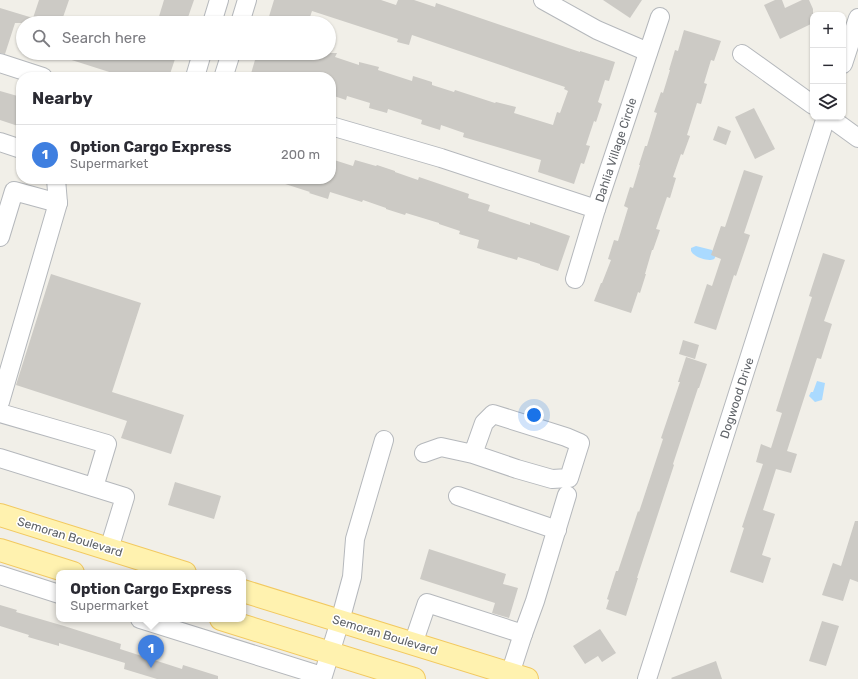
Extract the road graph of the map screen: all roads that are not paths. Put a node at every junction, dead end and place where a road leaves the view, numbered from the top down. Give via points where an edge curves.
1 (219, 0) edge
2 (247, 0) edge
3 (543, 0) edge
4 (214, 16) edge
5 (242, 16) edge
6 (660, 17) dead end
7 (858, 18) edge
8 (648, 52) junction
9 (742, 54) dead end
10 (846, 55) edge
11 (200, 60) edge
12 (229, 60) edge
13 (0, 63) edge
14 (28, 72) edge
15 (196, 72) edge
16 (225, 72) edge
17 (810, 103) edge
18 (826, 120) edge
19 (831, 120) edge
20 (336, 127) edge
21 (858, 138) edge
22 (0, 142) edge
23 (16, 147) edge
24 (56, 184) edge
25 (7, 189) edge
26 (58, 203) junction
27 (596, 209) junction
28 (0, 237) edge
29 (576, 279) dead end
30 (0, 402) edge
31 (0, 413) edge
32 (384, 440) dead end
33 (424, 453) dead end
34 (473, 454) junction
35 (0, 458) edge
36 (94, 487) junction
37 (567, 495) dead end
38 (458, 496) dead end
39 (0, 515) edge
40 (557, 530) junction
41 (109, 549) junction
42 (0, 550) edge
43 (63, 570) edge
44 (176, 570) edge
45 (0, 575) edge
46 (246, 592) edge
47 (56, 593) edge
48 (340, 621) junction
49 (149, 622) edge
50 (231, 622) edge
51 (523, 634) junction
52 (414, 644) junction
53 (330, 653) junction
54 (518, 676) edge
55 (322, 678) edge
56 (414, 679) edge
57 (647, 679) edge

1 - 4 street
2 - 5 street
3 - 8 street via 597,30
6 - 8 street, Dahlia Village Circle
7 - 10 street
8 - 27 street, Dahlia Village Circle
9 - 17 street
11 - 15 street
12 - 16 street
13 - 14 street
18 - 57 street, Dogwood Drive
19 - 21 street
20 - 27 street, Dahlia Village Circle via 442,158
22 - 23 street
24 - 26 street
25 - 26 street
25 - 28 street
26 - 30 street
27 - 29 street
31 - 36 street via 107,444
32 - 48 street via 354,539 352,577
33 - 34 street via 441,447
34 - 34 street via 552,479 569,478 580,443 493,414 484,423
35 - 36 street
36 - 41 street via 125,497
37 - 40 street
38 - 40 street
39 - 41 main road, Semoran Boulevard
40 - 51 street
41 - 44 main road, Semoran Boulevard
42 - 43 main road
45 - 47 street
46 - 48 main road, Semoran Boulevard
48 - 52 main road, Semoran Boulevard
48 - 53 street
49 - 55 street
50 - 53 main road
51 - 52 street via 427,603
51 - 54 street
52 - 54 main road, Semoran Boulevard
53 - 55 street
53 - 56 main road

